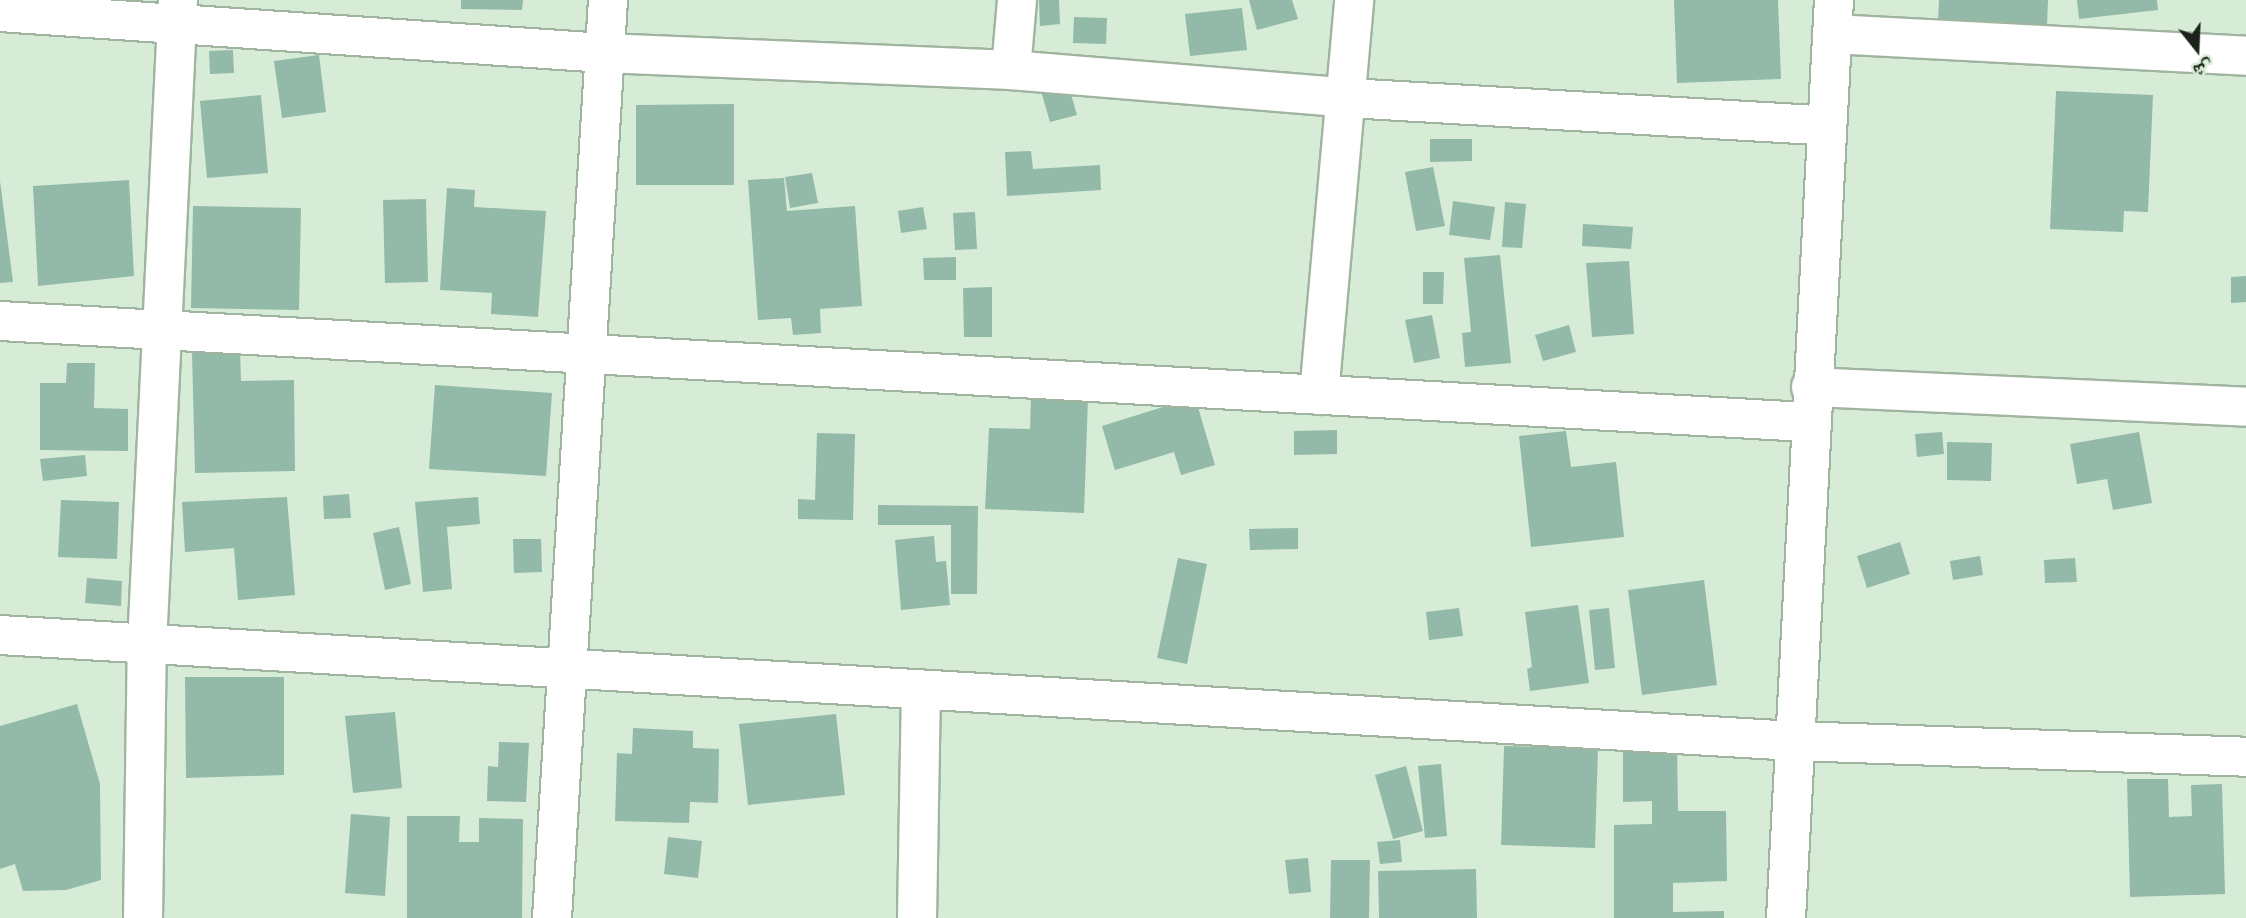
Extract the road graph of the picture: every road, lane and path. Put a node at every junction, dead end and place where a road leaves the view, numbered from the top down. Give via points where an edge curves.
1 (608, 0) edge
2 (1017, 0) edge
3 (1354, 0) edge
4 (0, 12) edge
5 (177, 14) edge
6 (1833, 17) edge
7 (605, 53) junction
8 (2246, 56) edge
9 (1011, 70) junction
10 (1348, 98) junction
11 (1826, 127) junction
12 (0, 321) edge
13 (164, 332) junction
14 (586, 355) junction
15 (1320, 395) junction
16 (1810, 405) junction
17 (2246, 407) edge
18 (0, 635) edge
19 (146, 645) junction
20 (567, 670) junction
21 (921, 690) junction
22 (1795, 741) junction
23 (2246, 757) edge
24 (143, 918) edge
25 (552, 918) edge
26 (917, 918) edge
27 (1786, 918) edge

1 - 7 street
2 - 9 street
3 - 10 street
4 - 5 street
5 - 7 street
5 - 13 street
6 - 8 street
6 - 11 street
7 - 9 street
7 - 14 street
9 - 10 street
10 - 11 street
10 - 15 street
11 - 16 street
12 - 13 street
13 - 14 street
13 - 19 street
14 - 15 street
14 - 20 street
15 - 16 street
16 - 17 street
16 - 22 street
18 - 19 street
19 - 20 street
19 - 24 street
20 - 21 street
20 - 25 street
21 - 22 street
21 - 26 street
22 - 23 street
22 - 27 street

